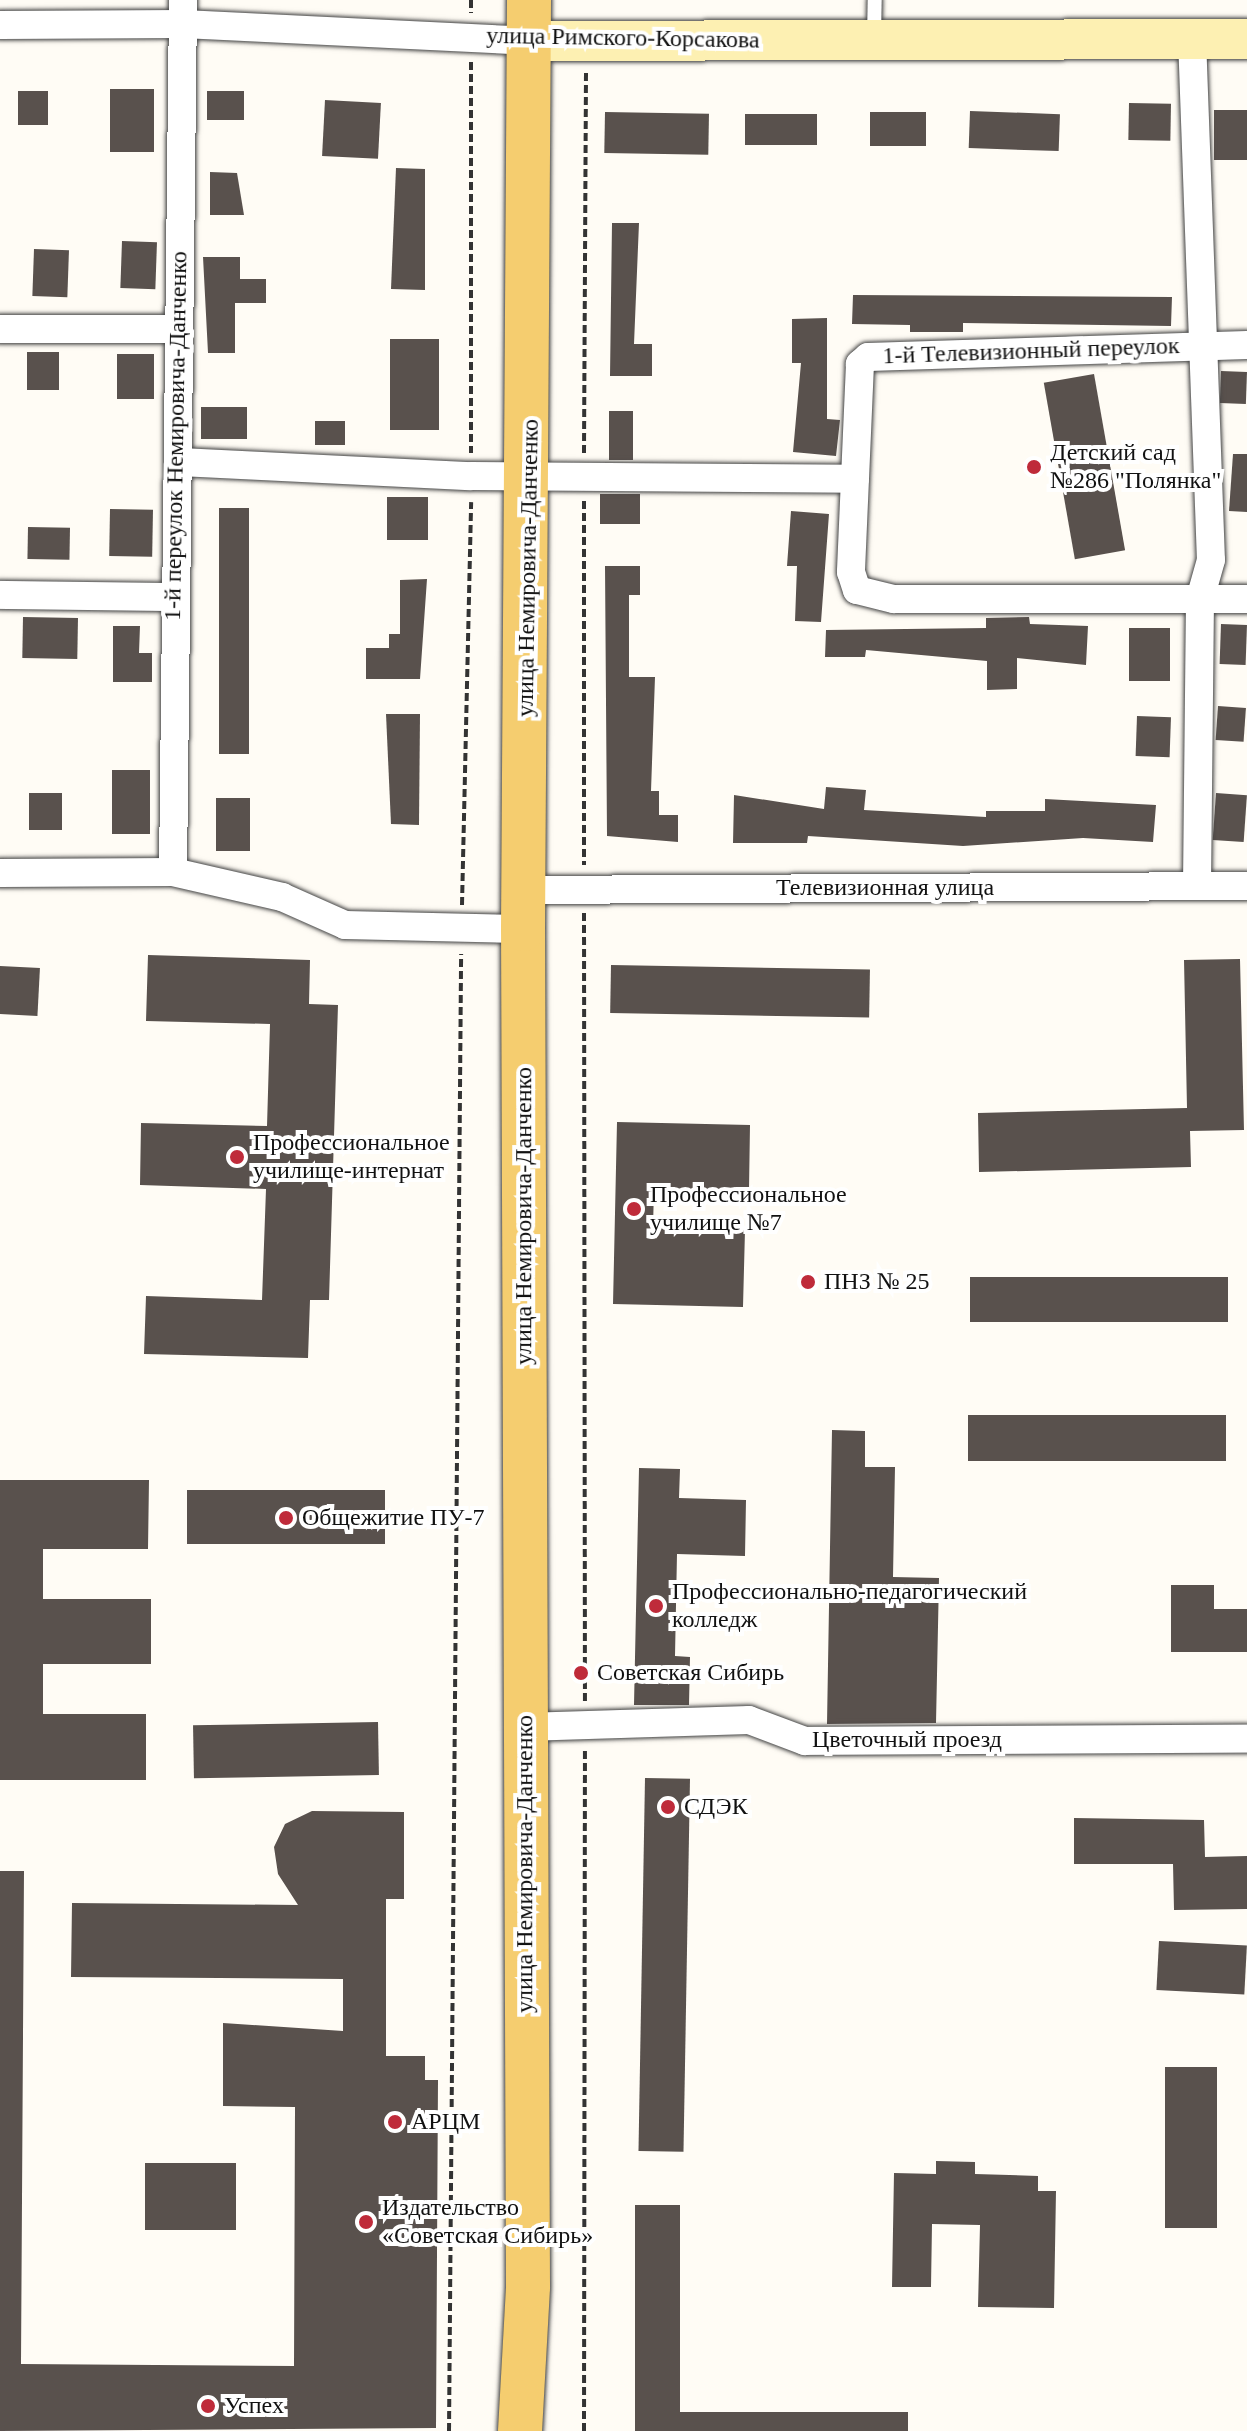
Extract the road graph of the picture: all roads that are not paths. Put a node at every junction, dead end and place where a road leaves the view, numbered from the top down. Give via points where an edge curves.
1 (875, 0) edge
2 (183, 12) edge
3 (529, 20) edge
4 (0, 25) edge
5 (1192, 38) junction
6 (1247, 39) edge
7 (874, 40) junction
8 (0, 329) edge
9 (178, 329) junction
10 (1200, 344) junction
11 (1247, 345) edge
12 (180, 462) junction
13 (530, 475) junction
14 (855, 479) junction
15 (0, 595) edge
16 (173, 597) junction
17 (1200, 599) junction
18 (1247, 599) edge
19 (173, 872) junction
20 (0, 873) edge
21 (1197, 886) junction
22 (1247, 886) edge
23 (523, 910) junction
24 (524, 1727) junction
25 (1247, 1739) edge
26 (520, 2431) edge

1 - 7 lane
2 - 3 street, улица Римского-Корсакова
2 - 4 street, улица Римского-Корсакова
2 - 9 street, 1-й переулок Немировича-Данченко
3 - 7 street, улица Римского-Корсакова via 586,41
3 - 13 main road, улица Немировича-Данченко
5 - 6 street, улица Римского-Корсакова
5 - 7 street, улица Римского-Корсакова
5 - 10 street, 1-й Телевизионный переулок
8 - 9 street
9 - 12 street, 1-й переулок Немировича-Данченко
10 - 11 street
10 - 14 street, 1-й Телевизионный переулок via 868,357 860,364
10 - 17 street, 1-й Телевизионный переулок via 1211,560
12 - 13 street
12 - 16 street, 1-й переулок Немировича-Данченко
13 - 14 street
13 - 23 main road, улица Немировича-Данченко
14 - 17 street, 1-й Телевизионный переулок via 857,590 894,599
15 - 16 street
16 - 19 street, 1-й переулок Немировича-Данченко
17 - 18 street
17 - 21 street, 1-й Телевизионный переулок
19 - 20 street, Телевизионная улица
19 - 23 street, Телевизионная улица via 282,897 345,925 461,926
21 - 22 street, Телевизионная улица
21 - 23 street, Телевизионная улица via 584,890
23 - 24 main road, улица Немировича-Данченко
24 - 25 street, Цветочный проезд via 749,1720 805,1741
24 - 26 main road, улица Немировича-Данченко via 528,2286

